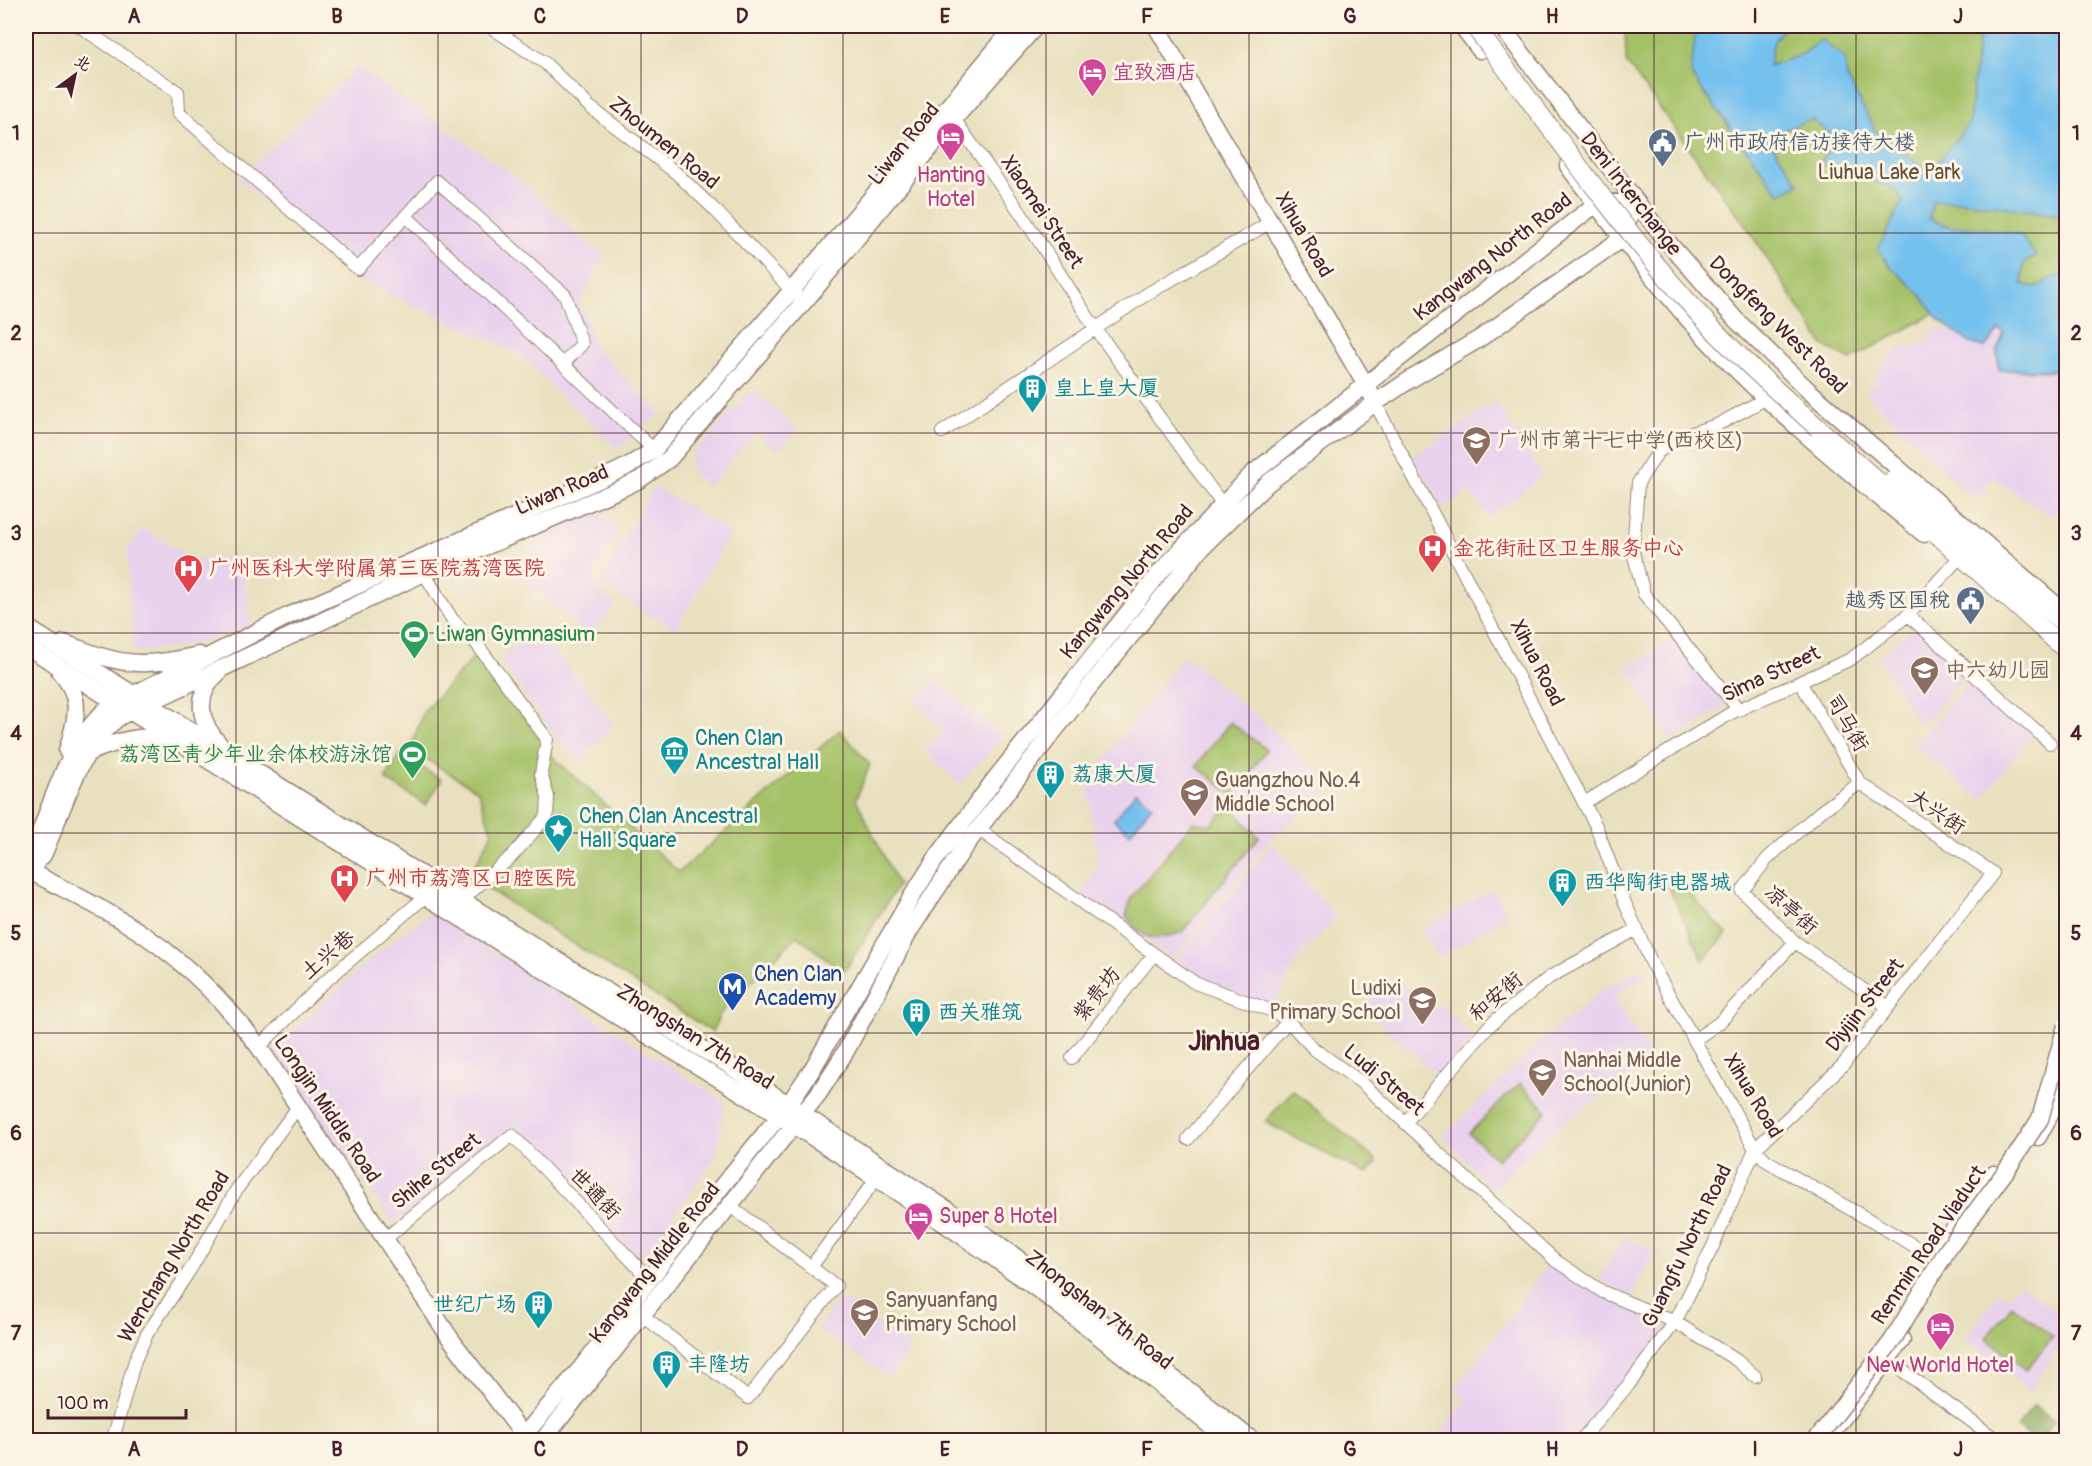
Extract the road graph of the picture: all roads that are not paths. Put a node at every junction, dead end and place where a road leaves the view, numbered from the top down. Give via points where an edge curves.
1 (80, 26) edge
2 (489, 26) edge
3 (1015, 26) edge
4 (1036, 26) edge
5 (1156, 26) edge
6 (1462, 26) edge
7 (1474, 26) edge
8 (1487, 26) edge
9 (1501, 26) edge
10 (1558, 102) junction
11 (954, 118) junction
12 (1534, 120) junction
13 (1635, 201) junction
14 (1596, 204) junction
15 (406, 216) junction
16 (1271, 222) junction
17 (1621, 238) junction
18 (1698, 279) junction
19 (798, 297) junction
20 (1672, 300) junction
21 (1095, 328) junction
22 (563, 364) junction
23 (1365, 385) junction
24 (1767, 399) junction
25 (1375, 403) junction
26 (1335, 409) junction
27 (1821, 424) junction
28 (1346, 425) junction
29 (942, 432) dead end
30 (654, 450) junction
31 (1222, 504) junction
32 (1958, 560) junction
33 (423, 573) junction
34 (1999, 591) junction
35 (1908, 615) junction
36 (2067, 615) edge
37 (2067, 625) edge
38 (30, 640) edge
39 (237, 643) junction
40 (2067, 650) edge
41 (227, 666) junction
42 (1800, 682) junction
43 (117, 702) junction
44 (137, 703) junction
45 (1738, 710) junction
46 (179, 740) junction
47 (2050, 743) dead end
48 (88, 753) junction
49 (232, 758) junction
50 (1860, 783) junction
51 (58, 784) junction
52 (1584, 803) junction
53 (978, 829) junction
54 (26, 868) edge
55 (1993, 873) joint
56 (426, 896) junction
57 (462, 900) junction
58 (1637, 929) junction
59 (1796, 942) junction
60 (1154, 954) junction
61 (1888, 1007) junction
62 (1288, 1022) junction
63 (2067, 1026) edge
64 (1694, 1040) junction
65 (2067, 1046) edge
66 (259, 1047) junction
67 (1072, 1058) dead end
68 (2067, 1066) edge
69 (723, 1071) junction
70 (2067, 1084) edge
71 (298, 1107) junction
72 (790, 1116) junction
73 (2040, 1119) junction
74 (1405, 1123) junction
75 (512, 1135) joint
76 (1188, 1139) dead end
77 (1755, 1149) junction
78 (876, 1179) junction
79 (729, 1205) junction
80 (386, 1238) junction
81 (1940, 1261) junction
82 (811, 1267) junction
83 (650, 1280) junction
84 (642, 1315) junction
85 (1675, 1322) junction
86 (1888, 1360) junction
87 (1755, 1376) dead end
88 (524, 1439) edge
89 (111, 1440) edge
90 (543, 1440) edge
91 (1228, 1440) edge
92 (1252, 1440) edge
93 (1581, 1440) edge
94 (1807, 1440) edge
95 (1816, 1440) edge
96 (1826, 1440) edge
97 (1997, 1440) edge

1 - 15 street via 178,92 179,113 358,269
2 - 19 street, Zhoumen Road via 545,63 590,107 676,173
3 - 19 main road, Liwan Road via 886,181
4 - 11 main road, Liwan Road
5 - 16 main road, Xihua Road
6 - 12 main road
7 - 27 highway, Deni Interchange, bridge via 1668,278 1734,350
8 - 27 highway, Deni Interchange via 1686,283
9 - 10 main road, Dongfeng West Road
10 - 12 street
10 - 13 main road, Dongfeng West Road
11 - 19 main road, Liwan Road
11 - 21 street, Xiaomei Street
12 - 14 main road
13 - 14 main road, Kangwang North Road
13 - 17 main road
13 - 18 main road, Dongfeng West Road
14 - 17 main road
14 - 23 main road, Kangwang North Road
15 - 22 street
15 - 22 street via 437,181 565,295 582,344
16 - 21 street
16 - 23 main road, Xihua Road
17 - 20 main road
17 - 25 main road, Kangwang North Road via 1479,339
18 - 20 street
18 - 36 main road, Dongfeng West Road via 1793,376
19 - 30 main road, Liwan Road
19 - 33 main road, Liwan Road via 657,469 602,498
20 - 24 main road
21 - 29 street
21 - 31 street, Xiaomei Street
22 - 30 street
23 - 25 main road, Xihua Road
23 - 26 main road, Kangwang North Road
24 - 32 main road
24 - 45 street via 1716,425 1683,436 1658,452 1638,483 1633,552 1644,594
25 - 28 main road, Kangwang North Road
25 - 52 street, Xihua Road
26 - 28 street via 1347,410 1350,415
26 - 31 main road, Kangwang North Road via 1252,474
27 - 34 highway
27 - 37 highway, Dongfeng West Road
28 - 53 main road, Kangwang North Road via 1268,483 1203,546
30 - 39 main road, Liwan Road via 626,467 288,616
31 - 72 main road, Kangwang North Road via 1162,570 952,836 813,1068
32 - 34 main road
32 - 35 street, Sima Street
33 - 41 main road, Liwan Road
33 - 57 street via 452,619 476,643 547,739 542,774 548,797 547,816 512,856
34 - 40 highway
35 - 42 street, Sima Street via 1851,659
35 - 47 street
38 - 39 main road via 139,663 202,655
38 - 43 main road
38 - 44 main road
38 - 51 main road via 68,680 76,701 75,724
39 - 44 main road, Liwan Road
41 - 44 main road, Liwan Road
41 - 49 main road via 208,683 202,710 209,731
42 - 45 street, Sima Street
42 - 50 street, 司马街
43 - 44 main road, Liwan Road
43 - 51 main road, Liwan Road via 99,715 85,733
44 - 46 main road, Zhongshan 7th Road
44 - 48 main road, Liwan Road via 110,724
44 - 49 main road, Zhongshan 7th Road
45 - 52 street, Sima Street
46 - 48 main road via 138,738
46 - 56 main road, Zhongshan 7th Road
48 - 54 main road, Liwan Road via 44,855
49 - 57 main road, Zhongshan 7th Road
50 - 55 street, 大兴街
50 - 59 street, 凉亭街 via 1768,858 1742,891
51 - 54 main road, Liwan Road
52 - 58 street, Xihua Road
53 - 60 street, Ludi Street
53 - 72 main road, Kangwang North Road via 892,962 841,1059
54 - 66 main road, Longjin Middle Road via 108,912 179,961 225,1005
55 - 61 street, Diyijin Street
56 - 66 street, 土兴巷 via 321,985
56 - 69 main road, Zhongshan 7th Road
57 - 69 main road, Zhongshan 7th Road
58 - 64 street, Xihua Road
58 - 74 street, 和安街 via 1550,977 1491,1024
59 - 61 street, 凉亭街
59 - 64 street via 1719,1023
60 - 62 street, Ludi Street via 1195,983 1264,1007
60 - 67 street, 紫贵坊
61 - 77 street, Diyijin Street via 1843,1065
62 - 74 street, Ludi Street
62 - 76 street
63 - 73 main road, bridge
64 - 77 street, Xihua Road
65 - 81 main road via 2023,1132
66 - 71 main road, Longjin Middle Road
68 - 73 main road, Renmin Road Viaduct, bridge
69 - 72 main road, Zhongshan 7th Road
70 - 73 main road
70 - 81 main road via 2029,1150
71 - 80 main road, Longjin Middle Road
71 - 89 street, Wenchang North Road via 237,1189 147,1334 135,1360
72 - 78 main road, Zhongshan 7th Road
72 - 79 main road, Kangwang Middle Road
72 - 83 main road, Kangwang Middle Road via 718,1191
72 - 92 main road, Zhongshan 7th Road via 949,1209
73 - 95 main road, Renmin Road Viaduct, bridge via 1959,1234 1892,1341
74 - 85 street, Ludi Street via 1556,1260 1603,1292
75 - 80 street, Shihe Street
75 - 83 street, 世通街
77 - 81 street, Xihua Road via 1767,1161
77 - 85 street, Guangfu North Road
78 - 82 street
78 - 91 main road, Zhongshan 7th Road via 1039,1291
79 - 82 street
79 - 84 main road, Kangwang Middle Road
80 - 88 main road, Longjin Middle Road via 469,1365
81 - 86 main road
81 - 94 main road
82 - 84 street via 836,1286 748,1398
83 - 88 main road, Kangwang Middle Road
84 - 90 main road, Kangwang Middle Road
85 - 87 street, Ludi Street
85 - 93 street, Guangfu North Road
86 - 96 main road
86 - 97 street

